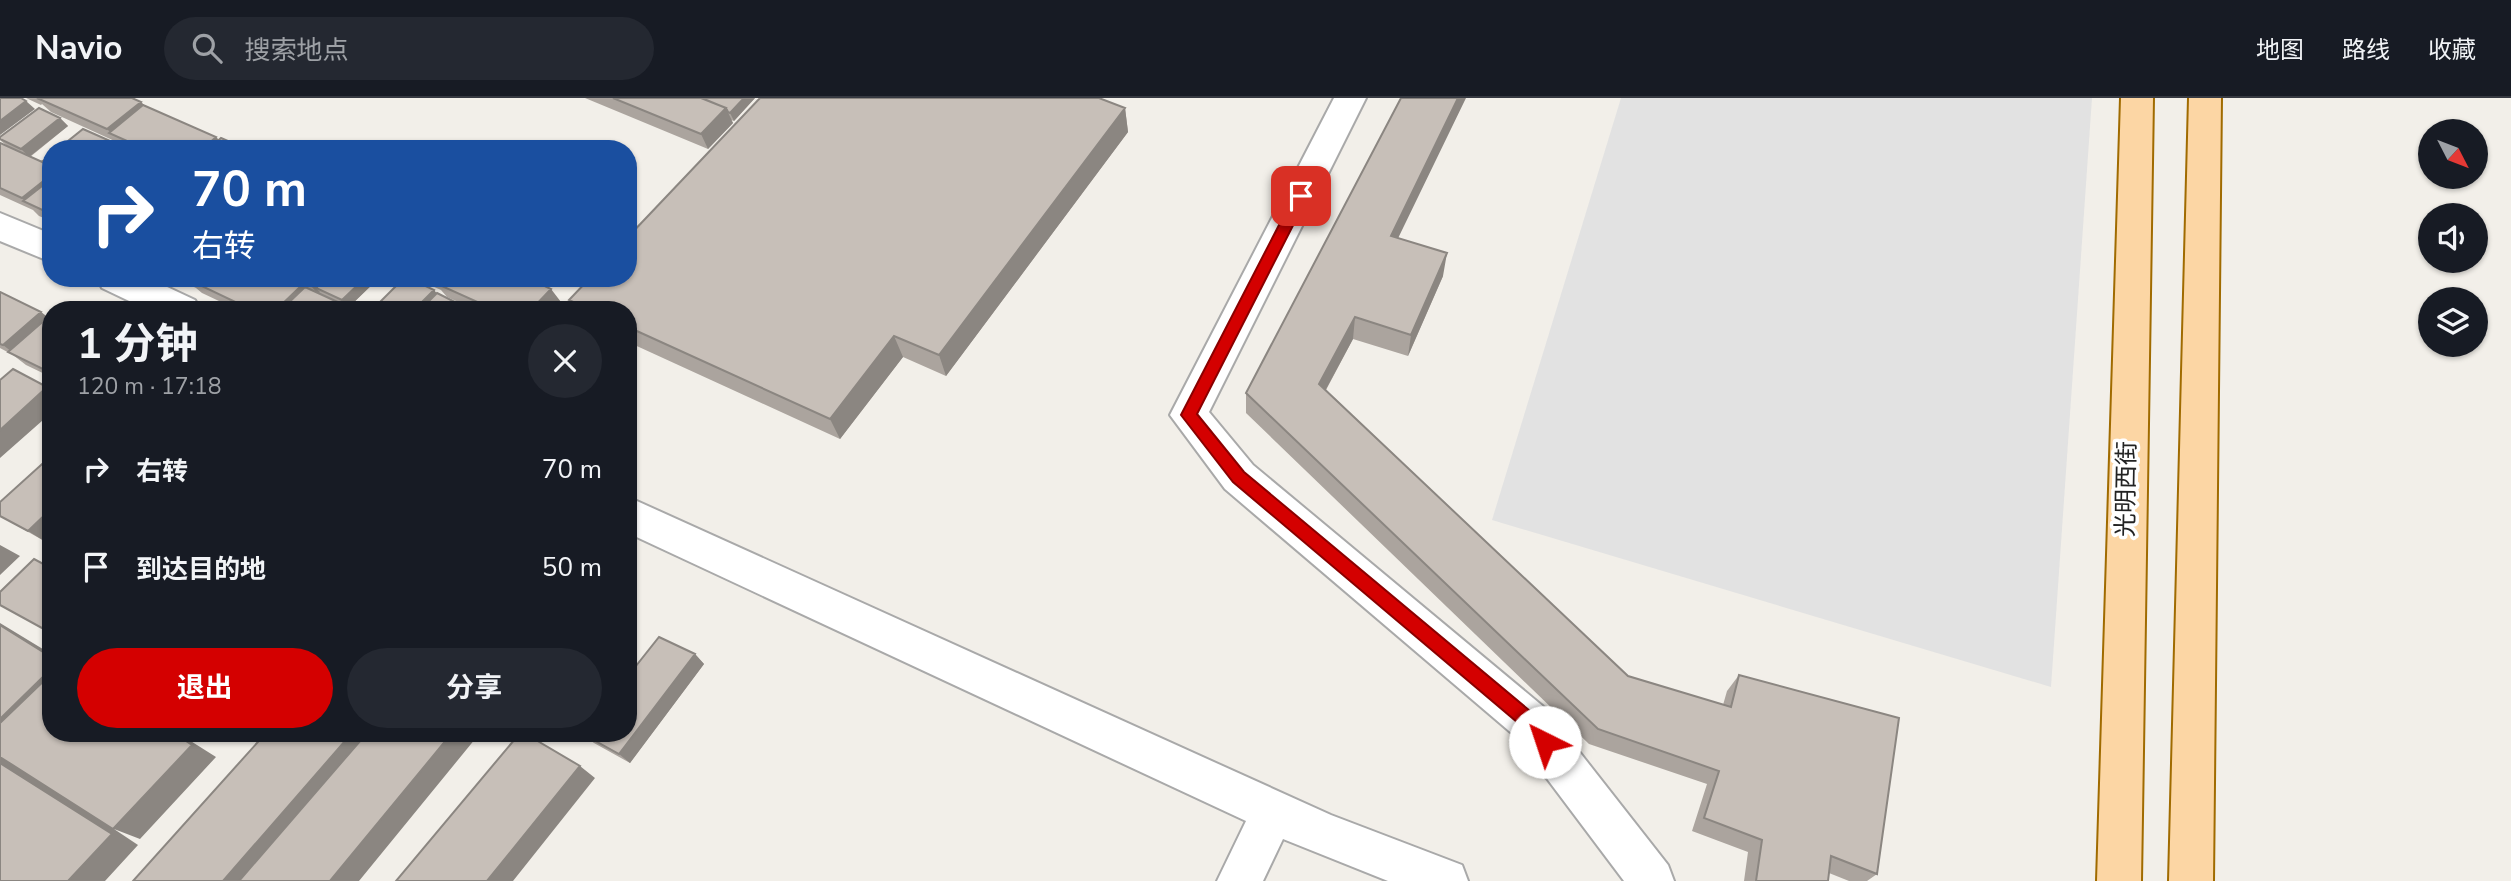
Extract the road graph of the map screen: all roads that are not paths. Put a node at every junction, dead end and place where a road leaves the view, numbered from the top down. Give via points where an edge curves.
1 (1350, 98) edge
2 (2137, 98) edge
3 (2205, 98) edge
4 (0, 226) edge
5 (42, 245) edge
6 (133, 287) edge
7 (164, 301) edge
8 (637, 518) edge
9 (1274, 811) junction
10 (1239, 881) edge
11 (1446, 881) edge
12 (1652, 881) edge
13 (2119, 881) edge
14 (2191, 881) edge

1 - 12 street via 1189,415 1239,477 1530,722
2 - 13 main road, 光明西街
3 - 14 main road
4 - 5 street
6 - 7 street
8 - 9 street
9 - 10 street
9 - 11 street

